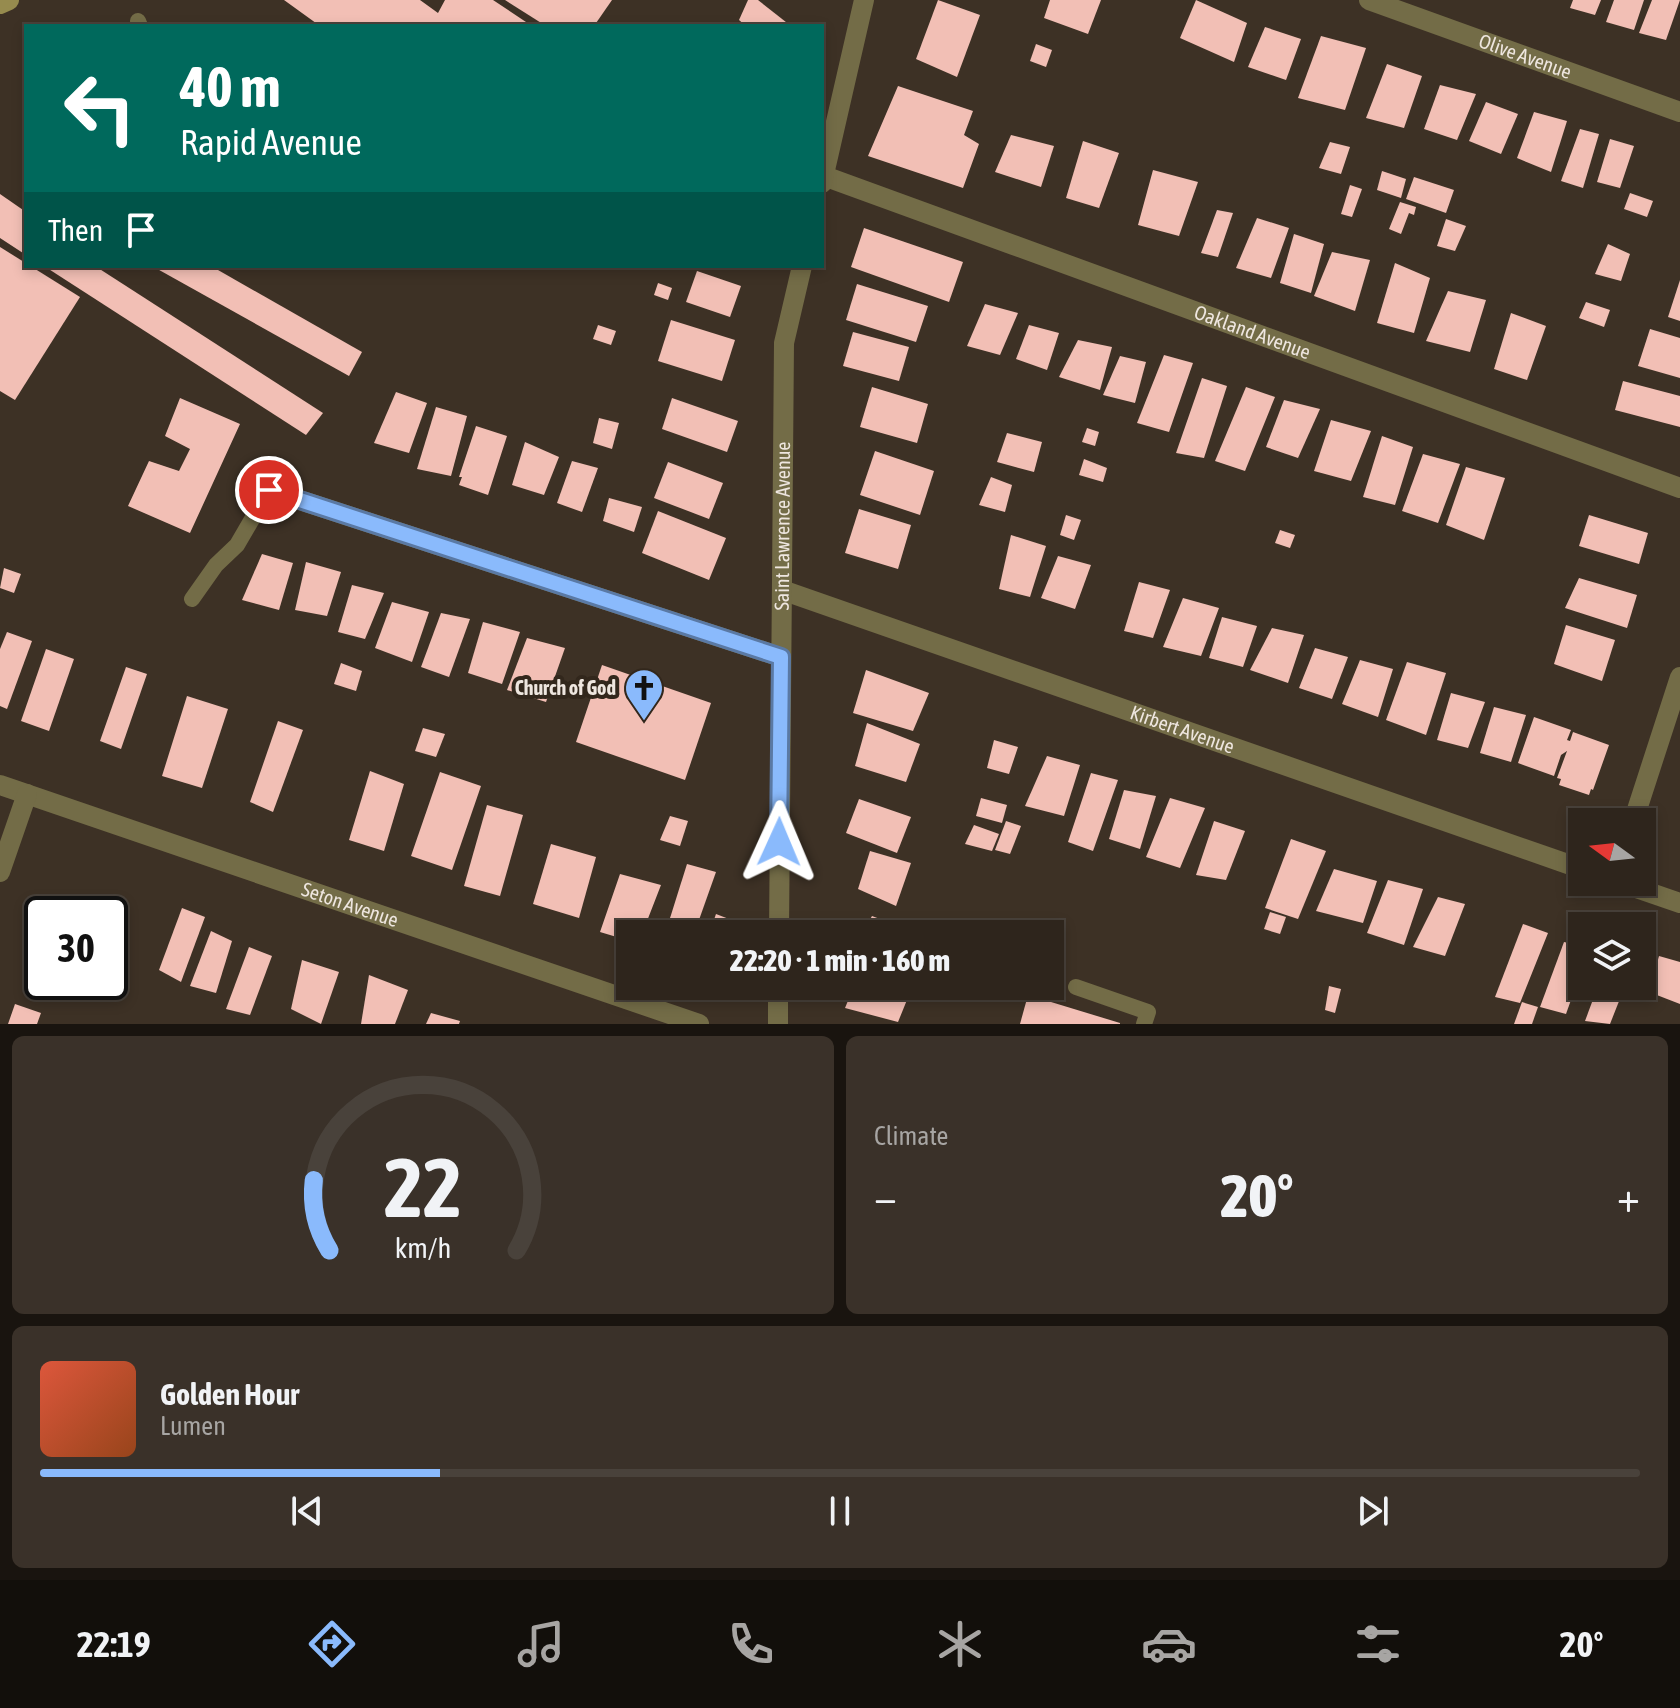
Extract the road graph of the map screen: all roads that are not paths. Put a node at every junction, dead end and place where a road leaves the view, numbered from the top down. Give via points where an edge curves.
1 (9, 0) edge
2 (864, 0) edge
3 (1369, 0) edge
4 (0, 4) edge
5 (1680, 112) edge
6 (824, 176) edge
7 (824, 180) edge
8 (802, 268) edge
9 (1680, 488) edge
10 (269, 490) joint
11 (782, 590) junction
12 (192, 599) dead end
13 (781, 657) junction
14 (1680, 677) edge
15 (0, 785) edge
16 (27, 794) junction
17 (1638, 808) edge
18 (1568, 864) edge
19 (0, 872) edge
20 (1656, 895) edge
21 (1680, 903) edge
22 (779, 920) edge
23 (1076, 987) dead end
24 (778, 1000) edge
25 (699, 1024) edge
26 (778, 1024) edge
27 (1144, 1024) edge

1 - 4 main road
2 - 6 street
3 - 5 street, Olive Avenue
7 - 9 street, Oakland Avenue
8 - 11 street, Saint Lawrence Avenue via 784,343
10 - 12 lane via 237,545
10 - 13 street
11 - 13 street, Saint Lawrence Avenue
11 - 18 street, Kirbert Avenue
13 - 22 street, Saint Lawrence Avenue
14 - 17 street
15 - 16 street, Seton Avenue
16 - 19 street
16 - 25 street, Seton Avenue
20 - 21 street
23 - 27 lane via 1148,1012
24 - 26 street

